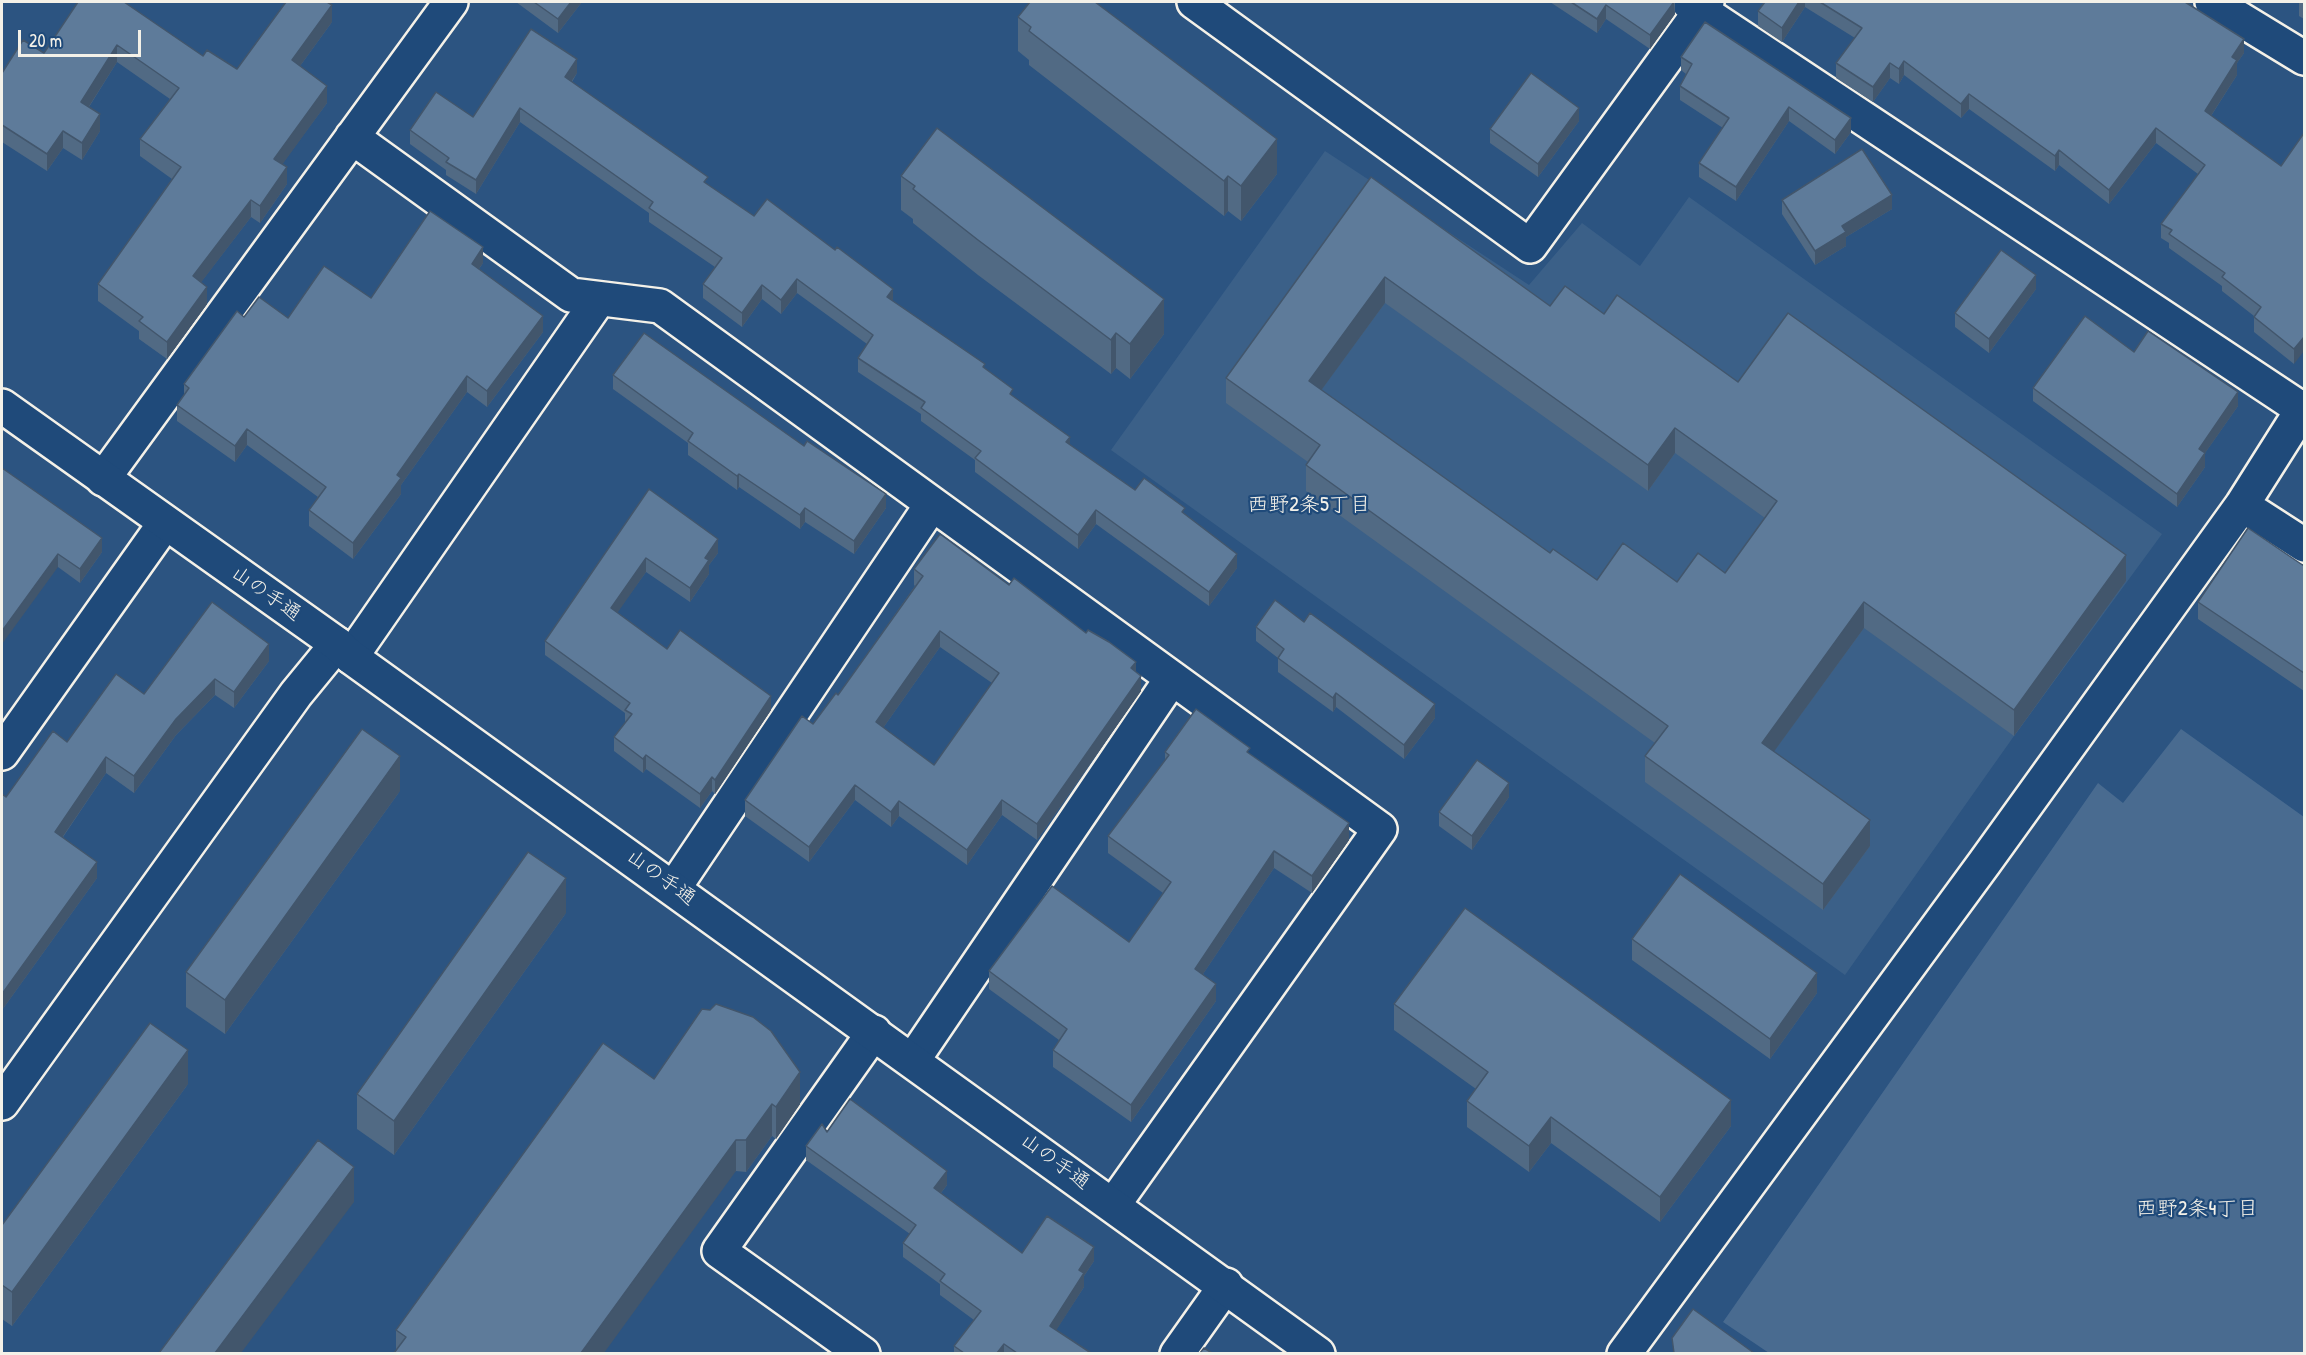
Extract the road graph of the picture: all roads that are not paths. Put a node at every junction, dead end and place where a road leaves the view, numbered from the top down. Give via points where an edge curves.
1 (451, 2) edge
2 (1194, 2) edge
3 (2212, 2) edge
4 (1699, 4) edge
5 (2304, 58) edge
6 (352, 137) junction
7 (599, 299) junction
8 (2, 406) edge
9 (2304, 408) edge
10 (103, 479) junction
11 (932, 504) junction
12 (2242, 506) junction
13 (165, 523) junction
14 (2304, 545) edge
15 (344, 651) junction
16 (1172, 678) junction
17 (2, 753) edge
18 (674, 888) junction
19 (874, 1032) junction
20 (913, 1060) junction
21 (2, 1103) edge
22 (1114, 1204) junction
23 (1226, 1285) junction
24 (863, 1353) edge
25 (1177, 1353) edge
26 (1318, 1353) edge
27 (1624, 1353) edge

1 - 6 street
2 - 4 street via 1530,246
3 - 5 street
4 - 9 street
6 - 7 street via 571,295
6 - 10 street
7 - 11 street via 660,306
7 - 15 street
8 - 10 street, 山の手通
9 - 12 street
10 - 13 street, 山の手通
11 - 16 street
11 - 18 street
12 - 14 street
12 - 27 street
13 - 15 street, 山の手通
13 - 17 street
15 - 18 street, 山の手通
15 - 21 street via 296,694
16 - 20 street
16 - 22 street via 1380,828
18 - 19 street, 山の手通
19 - 20 street, 山の手通
19 - 24 street via 719,1251
20 - 22 street, 山の手通
22 - 23 street, 山の手通
23 - 25 street
23 - 26 street, 山の手通

